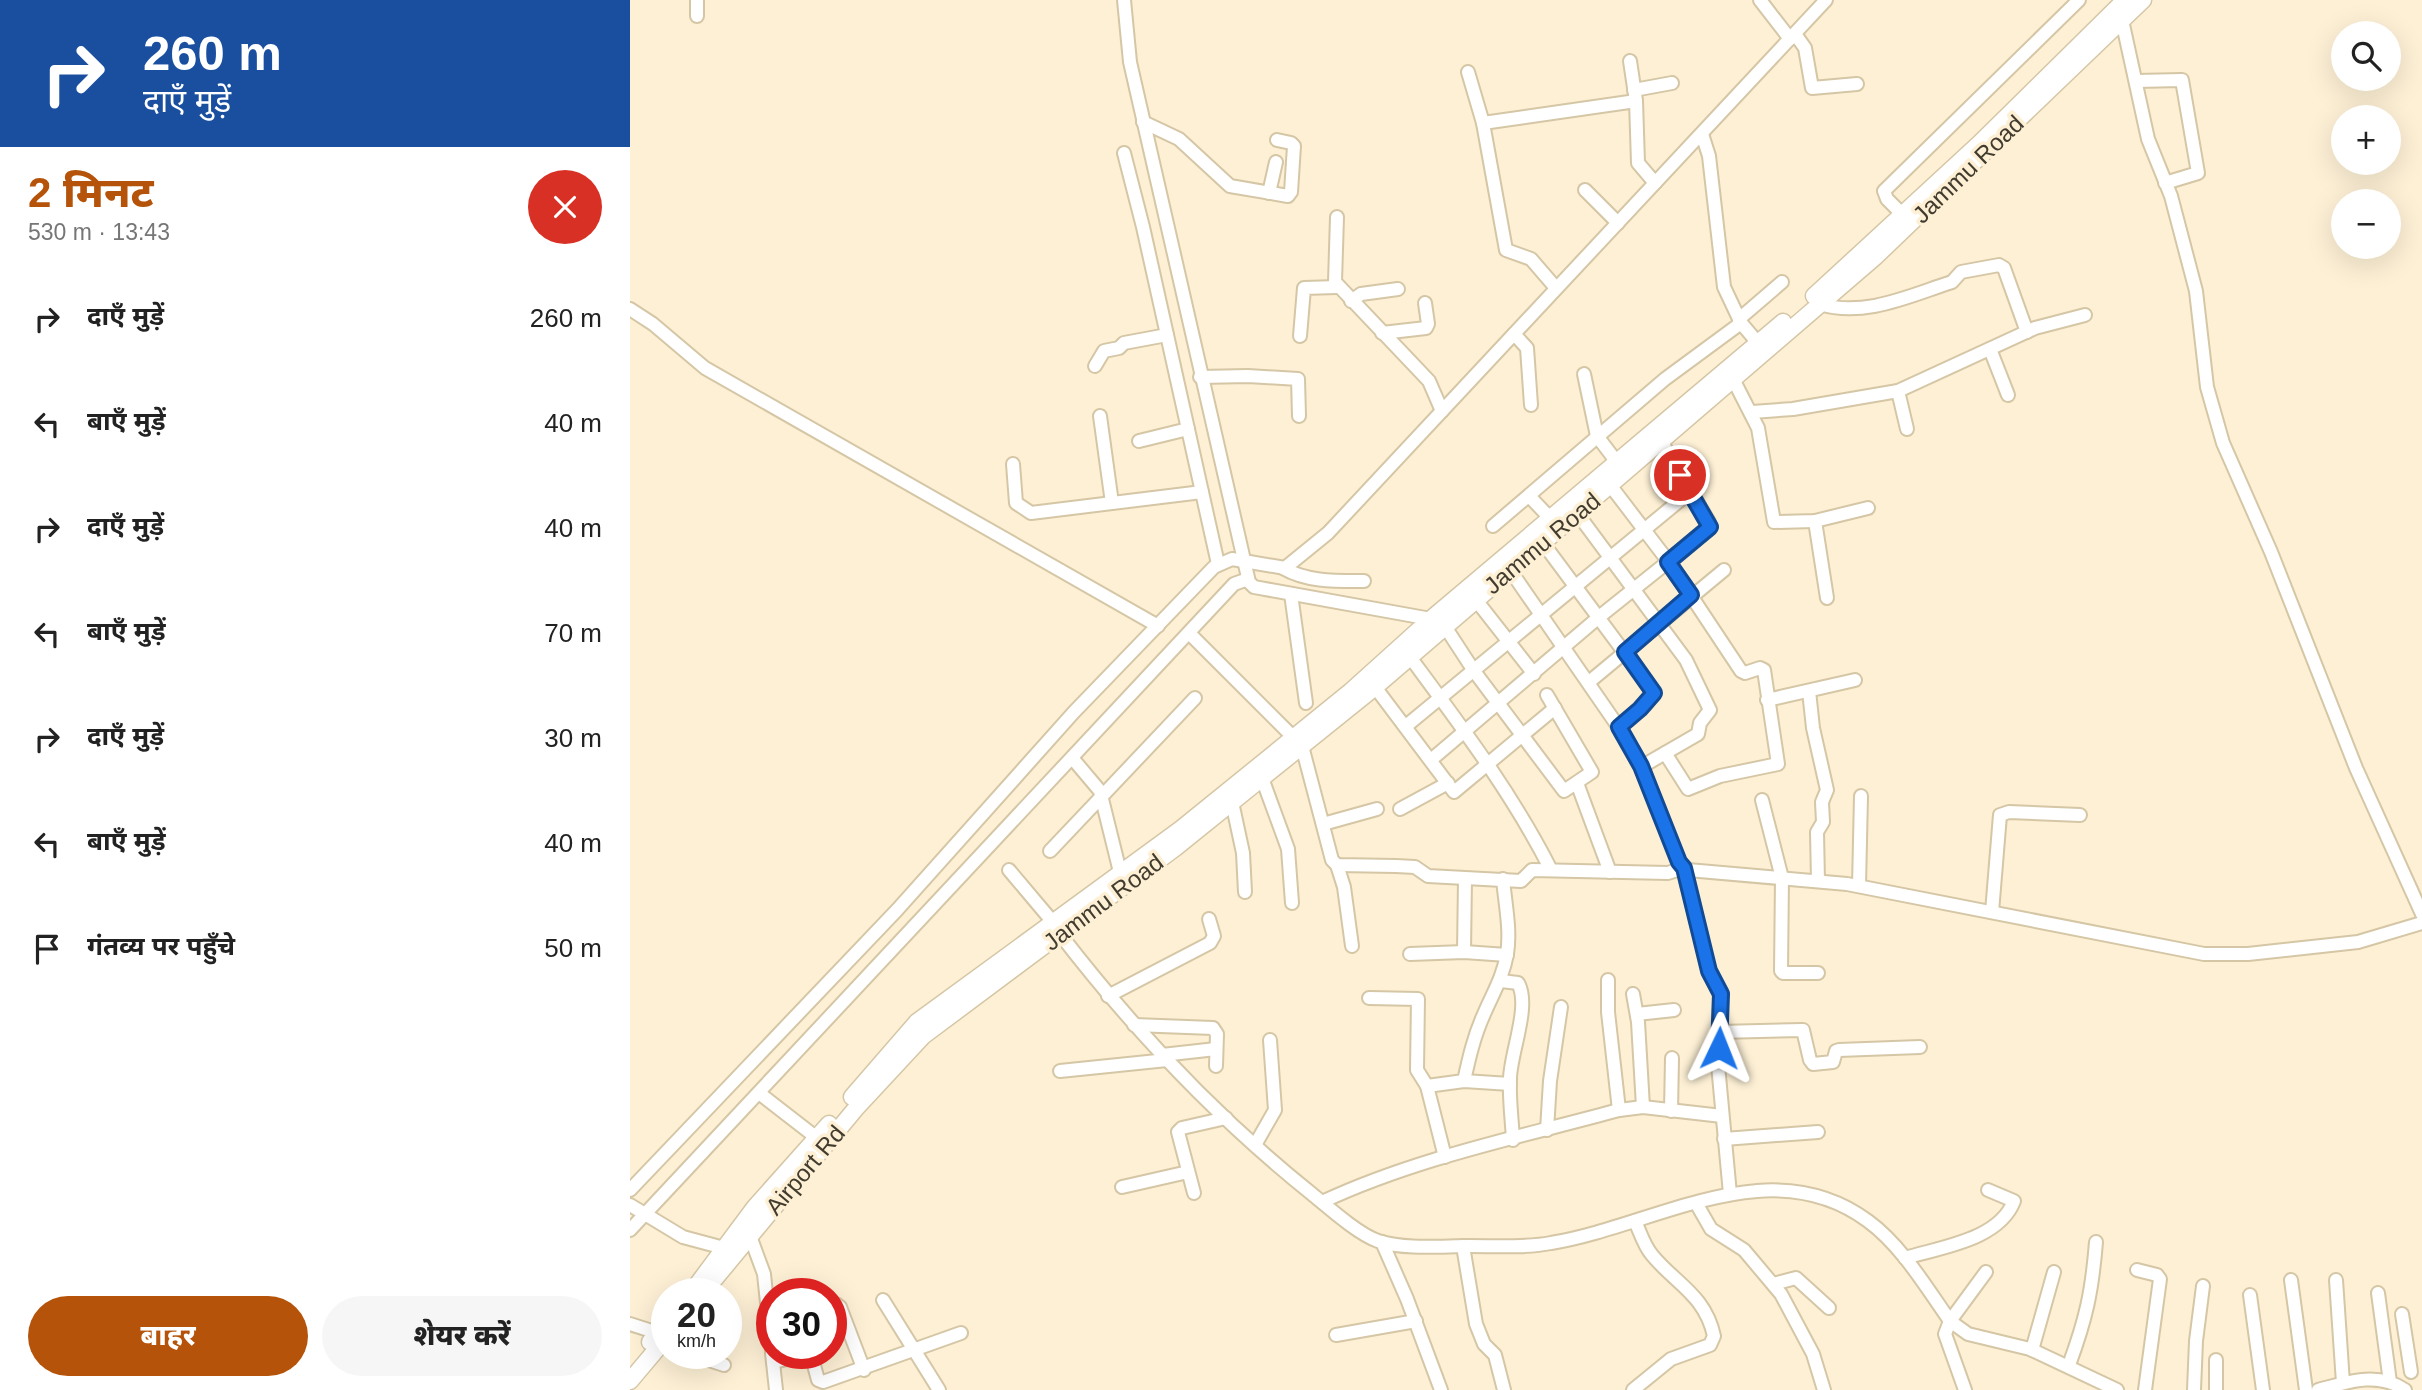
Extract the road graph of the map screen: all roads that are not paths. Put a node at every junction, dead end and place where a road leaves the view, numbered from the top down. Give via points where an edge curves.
1 (697, 0) edge
2 (1124, 0) edge
3 (1760, 0) edge
4 (1826, 0) edge
5 (2079, 0) edge
6 (2125, 0) edge
7 (2143, 0) edge
8 (697, 16) dead end
9 (2122, 20) junction
10 (1792, 36) junction
11 (1630, 61) dead end
12 (1468, 72) dead end
13 (2136, 81) junction
14 (1672, 83) dead end
15 (1857, 84) dead end
16 (1635, 96) junction
17 (1143, 122) junction
18 (1483, 123) junction
19 (1702, 134) junction
20 (1277, 140) dead end
21 (1124, 153) dead end
22 (1276, 162) dead end
23 (1655, 183) junction
24 (2165, 183) junction
25 (1585, 190) dead end
26 (1269, 193) junction
27 (1894, 205) junction
28 (1337, 217) dead end
29 (1618, 223) junction
30 (1782, 282) dead end
31 (1337, 287) junction
32 (1556, 288) junction
33 (1398, 289) dead end
34 (1351, 301) junction
35 (1425, 303) dead end
36 (1820, 304) junction
37 (630, 309) edge
38 (2085, 315) dead end
39 (1742, 324) junction
40 (2027, 332) junction
41 (1382, 333) junction
42 (1514, 334) junction
43 (1167, 335) junction
44 (1300, 335) dead end
45 (1758, 343) junction
46 (1990, 349) junction
47 (1095, 366) dead end
48 (1584, 374) dead end
49 (1200, 377) junction
50 (1733, 379) junction
51 (1898, 391) junction
52 (2008, 395) dead end
53 (1531, 405) dead end
54 (1442, 411) junction
55 (1752, 412) junction
56 (1100, 416) dead end
57 (1299, 416) dead end
58 (1188, 429) junction
59 (1907, 429) dead end
60 (1139, 441) dead end
61 (1661, 441) junction
62 (1605, 447) junction
63 (1013, 464) dead end
64 (1610, 485) junction
65 (1202, 492) junction
66 (1690, 492) junction
67 (1112, 503) junction
68 (1538, 506) junction
69 (1868, 508) dead end
70 (1577, 513) junction
71 (1815, 522) junction
72 (1493, 526) dead end
73 (1643, 529) junction
74 (1543, 543) junction
75 (1610, 557) junction
76 (1668, 562) junction
77 (1236, 567) junction
78 (1283, 568) junction
79 (1510, 570) junction
80 (1724, 570) dead end
81 (1364, 581) dead end
82 (1576, 584) junction
83 (1632, 589) junction
84 (1291, 594) junction
85 (1691, 595) junction
86 (1827, 598) dead end
87 (1476, 600) junction
88 (1541, 614) junction
89 (1599, 617) junction
90 (1438, 622) junction
91 (1657, 624) junction
92 (1158, 626) junction
93 (1189, 634) junction
94 (1507, 642) junction
95 (1565, 647) junction
96 (1625, 652) junction
97 (1410, 657) junction
98 (1474, 671) junction
99 (1534, 674) junction
100 (1855, 680) dead end
101 (1589, 682) junction
102 (1375, 687) junction
103 (1808, 691) junction
104 (1547, 695) dead end
105 (1195, 698) dead end
106 (1441, 699) junction
107 (1767, 700) junction
108 (1499, 703) junction
109 (1306, 704) dead end
110 (1555, 708) junction
111 (1406, 726) junction
112 (1619, 727) junction
113 (1465, 731) junction
114 (1522, 736) junction
115 (1298, 741) junction
116 (1665, 753) junction
117 (1073, 759) junction
118 (1432, 759) junction
119 (1489, 764) junction
120 (1641, 766) junction
121 (1262, 778) junction
122 (1448, 783) junction
123 (1577, 783) junction
124 (1861, 796) dead end
125 (1101, 797) junction
126 (1762, 800) dead end
127 (1232, 802) junction
128 (1377, 809) dead end
129 (1400, 809) dead end
130 (2080, 815) dead end
131 (1323, 824) junction
132 (1050, 851) dead end
133 (1337, 865) junction
134 (1684, 868) junction
135 (1009, 870) dead end
136 (1550, 870) junction
137 (1121, 872) junction
138 (1610, 872) junction
139 (1783, 878) junction
140 (1465, 879) junction
141 (1503, 879) junction
142 (1818, 881) junction
143 (1859, 886) junction
144 (1245, 892) dead end
145 (1292, 903) dead end
146 (1992, 912) junction
147 (2422, 914) edge
148 (906, 918) junction
149 (1209, 919) dead end
150 (2422, 923) edge
151 (1056, 928) junction
152 (1352, 946) dead end
153 (1464, 952) junction
154 (1410, 954) dead end
155 (1507, 956) junction
156 (1818, 973) dead end
157 (1608, 980) dead end
158 (1501, 981) junction
159 (1633, 994) dead end
160 (1108, 996) junction
161 (1369, 998) dead end
162 (1560, 1007) dead end
163 (1674, 1010) dead end
164 (1637, 1014) junction
165 (1134, 1025) junction
166 (1719, 1032) junction
167 (1269, 1040) dead end
168 (1920, 1047) dead end
169 (909, 1049) joint
170 (1216, 1049) junction
171 (1164, 1057) junction
172 (1672, 1058) dead end
173 (1216, 1066) dead end
174 (1060, 1071) dead end
175 (1464, 1081) junction
176 (1510, 1084) junction
177 (1427, 1086) junction
178 (759, 1093) junction
179 (1643, 1107) junction
180 (1619, 1110) junction
181 (1671, 1111) junction
182 (1722, 1116) junction
183 (1226, 1118) junction
184 (1547, 1130) junction
185 (1818, 1132) dead end
186 (817, 1138) junction
187 (1724, 1139) junction
188 (1513, 1140) junction
189 (1255, 1145) junction
190 (1444, 1157) junction
191 (1188, 1172) junction
192 (1122, 1186) dead end
193 (630, 1190) edge
194 (1988, 1190) dead end
195 (1194, 1193) dead end
196 (1730, 1194) junction
197 (1322, 1202) junction
198 (1696, 1203) junction
199 (637, 1210) edge
200 (1635, 1221) junction
201 (630, 1230) edge
202 (750, 1236) junction
203 (1382, 1242) junction
204 (2096, 1242) dead end
205 (1464, 1246) junction
206 (724, 1248) junction
207 (1905, 1258) junction
208 (2137, 1270) dead end
209 (1986, 1272) dead end
210 (2054, 1272) dead end
211 (702, 1278) edge
212 (715, 1278) edge
213 (764, 1278) edge
214 (2291, 1280) dead end
215 (2336, 1280) dead end
216 (1773, 1284) junction
217 (2203, 1286) dead end
218 (2378, 1293) dead end
219 (2250, 1295) dead end
220 (883, 1300) dead end
221 (1829, 1308) dead end
222 (2402, 1314) dead end
223 (1416, 1321) junction
224 (1950, 1321) junction
225 (630, 1324) edge
226 (847, 1326) edge
227 (651, 1331) edge
228 (961, 1333) dead end
229 (1336, 1335) dead end
230 (651, 1347) edge
231 (916, 1350) junction
232 (2032, 1350) junction
233 (651, 1353) edge
234 (2216, 1360) dead end
235 (630, 1365) edge
236 (2069, 1366) junction
237 (774, 1369) edge
238 (817, 1369) edge
239 (863, 1370) junction
240 (2416, 1370) edge
241 (630, 1381) edge
242 (2343, 1383) junction
243 (2396, 1385) edge
244 (776, 1390) edge
245 (939, 1390) edge
246 (1441, 1390) edge
247 (1504, 1390) edge
248 (1633, 1390) edge
249 (1824, 1390) edge
250 (1965, 1390) edge
251 (2117, 1390) edge
252 (2145, 1390) edge
253 (2194, 1390) edge
254 (2216, 1390) edge
255 (2263, 1390) edge
256 (2305, 1390) edge
257 (2318, 1390) edge

1 - 8 street
2 - 17 street via 1130,62
3 - 10 street
4 - 10 street
5 - 27 street via 1894,178 1883,192
6 - 27 main road via 1979,144
7 - 9 main road, Jammu Road
9 - 13 street
9 - 36 main road, Jammu Road via 1948,190
10 - 15 street via 1805,48 1812,88
10 - 19 street
11 - 16 street
12 - 18 street
13 - 24 street via 2148,139
13 - 24 street via 2182,80 2198,173
14 - 16 street
16 - 18 street
16 - 23 street via 1638,163
17 - 26 street via 1179,139 1230,186
17 - 49 street
18 - 32 street via 1506,250 1531,259
19 - 23 street
19 - 39 street via 1709,156 1724,287
20 - 26 street via 1294,146 1291,192 1286,196
21 - 43 street
22 - 26 street
23 - 29 street
24 - 147 street via 2196,291 2207,387 2223,443 2356,768
25 - 29 street
27 - 45 main road via 1803,306
28 - 31 street
29 - 32 street
30 - 39 street
31 - 34 street
31 - 44 street via 1304,288
32 - 42 street
33 - 34 street via 1363,293
34 - 41 street
35 - 41 street via 1426,328
36 - 40 street via 1865,308 1952,282 1961,272 1999,265
36 - 50 main road, Jammu Road
37 - 92 street via 705,368
38 - 40 street
39 - 45 street
39 - 62 street via 1665,379
40 - 46 street
41 - 54 street via 1429,382
42 - 53 street via 1527,348
42 - 54 street
43 - 47 street via 1104,351
43 - 58 street
45 - 62 main road
46 - 51 street
46 - 52 street
48 - 62 street
49 - 57 street via 1298,379
49 - 77 street
50 - 55 street
50 - 61 main road, Jammu Road
51 - 55 street
51 - 59 street
54 - 78 street via 1328,533
55 - 71 street via 1774,522
56 - 67 street
58 - 60 street
58 - 65 street
61 - 64 main road, Jammu Road
61 - 66 street
62 - 68 main road
62 - 68 street
63 - 67 street via 1016,503 1031,513
64 - 70 main road, Jammu Road
64 - 73 street
65 - 67 street
65 - 77 street
66 - 73 street
66 - 76 street via 1710,527
68 - 72 street
68 - 90 main road
69 - 71 street
70 - 74 main road, Jammu Road
70 - 75 street
71 - 86 street
73 - 75 street
73 - 76 street
74 - 79 main road, Jammu Road
74 - 82 street
75 - 82 street
75 - 83 street
76 - 83 street
76 - 85 street
77 - 78 street
77 - 84 street via 1254,587
77 - 92 street
77 - 93 street via 1234,584
78 - 81 street via 1322,580
79 - 87 main road, Jammu Road
79 - 88 street
80 - 85 street
82 - 88 street
82 - 89 street
83 - 89 street
83 - 91 street
84 - 90 street
84 - 109 street
85 - 91 street
85 - 107 street via 1741,671 1764,670
87 - 90 main road, Jammu Road
87 - 94 street
88 - 94 street
88 - 95 street
89 - 95 street
89 - 96 street
90 - 97 main road, Jammu Road
90 - 98 street
90 - 115 main road via 1350,692
91 - 96 street
91 - 116 street via 1691,668 1710,710 1698,734
92 - 148 street via 1074,712
93 - 115 street
93 - 117 street
94 - 98 street
94 - 99 street
95 - 99 street
95 - 101 street
96 - 101 street
96 - 112 street via 1654,693
97 - 102 main road, Jammu Road
97 - 106 street
98 - 106 street
98 - 108 street
99 - 108 street
100 - 103 street
101 - 112 street
102 - 111 street
102 - 115 main road, Jammu Road
103 - 107 street
103 - 142 street via 1827,790 1823,822 1817,832
104 - 110 street
105 - 125 street
106 - 111 street
106 - 113 street
107 - 116 street via 1777,765 1720,776 1688,789
108 - 113 street
108 - 114 street
110 - 114 street
110 - 123 street via 1592,770
111 - 118 street
112 - 120 street
113 - 118 street
113 - 119 street
114 - 119 street
114 - 123 street via 1562,790
115 - 121 main road, Jammu Road
115 - 131 street
115 - 137 main road
116 - 120 street
117 - 125 street via 1097,785
117 - 148 street
118 - 122 street
119 - 122 street via 1456,791
119 - 136 street
120 - 134 street
121 - 127 main road, Jammu Road
121 - 145 street via 1287,849
122 - 129 street
123 - 138 street
124 - 143 street
125 - 132 street
125 - 137 street
126 - 139 street
127 - 144 street via 1243,853
127 - 151 main road, Jammu Road
128 - 131 street
130 - 146 street via 2000,815
131 - 133 street
133 - 140 street via 1415,867 1428,876
133 - 152 street
134 - 138 street via 1668,873
134 - 139 street
134 - 166 street via 1709,971 1721,994
135 - 151 street
136 - 138 street
136 - 141 street via 1530,870 1521,881
137 - 151 main road
139 - 142 street
139 - 156 street via 1781,971
140 - 141 street
140 - 153 street
141 - 155 street
142 - 143 street
143 - 146 street
146 - 150 street via 2224,955 2358,942
148 - 178 street
148 - 193 street
149 - 160 street via 1214,936 1210,943
151 - 160 street
151 - 169 main road, Jammu Road
151 - 186 main road via 917,1022
153 - 154 street
153 - 155 street
155 - 158 street
157 - 180 street
158 - 175 street via 1470,1051
158 - 176 street via 1518,983 1521,988
159 - 164 street
160 - 165 street
161 - 177 street via 1418,999 1417,1070
162 - 184 street
163 - 164 street
164 - 179 street
165 - 170 street via 1213,1028
165 - 171 street
166 - 168 street via 1803,1030 1813,1064 1833,1062 1839,1050
166 - 182 street
167 - 189 street via 1275,1110
169 - 202 main road, Airport Rd
170 - 171 street
170 - 173 street
171 - 174 street
171 - 183 street
172 - 181 street
175 - 176 street
175 - 177 street
176 - 188 street
177 - 190 street
178 - 186 street
178 - 199 street
179 - 180 street
179 - 181 street
180 - 184 street
181 - 182 street
182 - 187 street
183 - 189 street
183 - 191 street via 1180,1130
184 - 188 street
185 - 187 street
186 - 206 main road
187 - 196 street
188 - 190 street
189 - 197 street
190 - 197 street via 1360,1184
191 - 192 street
191 - 195 street
194 - 207 street via 2013,1199 2003,1221 1975,1236
196 - 198 street
196 - 207 street via 1792,1189 1819,1196 1870,1222
197 - 203 street
198 - 200 street
198 - 216 street via 1711,1229 1744,1250
199 - 201 street
199 - 206 street via 683,1237
200 - 205 street via 1552,1243
200 - 248 street via 1648,1251 1690,1289 1714,1336 1710,1345 1671,1359
202 - 212 main road, Airport Rd
202 - 213 street
203 - 205 street
203 - 223 street
204 - 236 street via 2092,1291
205 - 247 street via 1476,1324 1484,1344 1495,1355
206 - 211 main road
207 - 224 street
208 - 252 street via 2160,1279
209 - 224 street
210 - 232 street
214 - 256 street
215 - 242 street
216 - 221 street via 1796,1278
216 - 249 street via 1802,1330
217 - 253 street
218 - 243 street
219 - 255 street
220 - 231 street
222 - 240 street
223 - 229 street
223 - 246 street
224 - 232 street via 1968,1334
224 - 250 street via 1945,1340
225 - 227 street
226 - 239 street
228 - 231 street
230 - 235 main road
231 - 239 street
231 - 245 street
232 - 236 street
233 - 241 main road
234 - 254 street
236 - 251 street
237 - 244 street
238 - 239 street via 821,1382
240 - 243 street
242 - 243 street via 2375,1379
242 - 257 street

